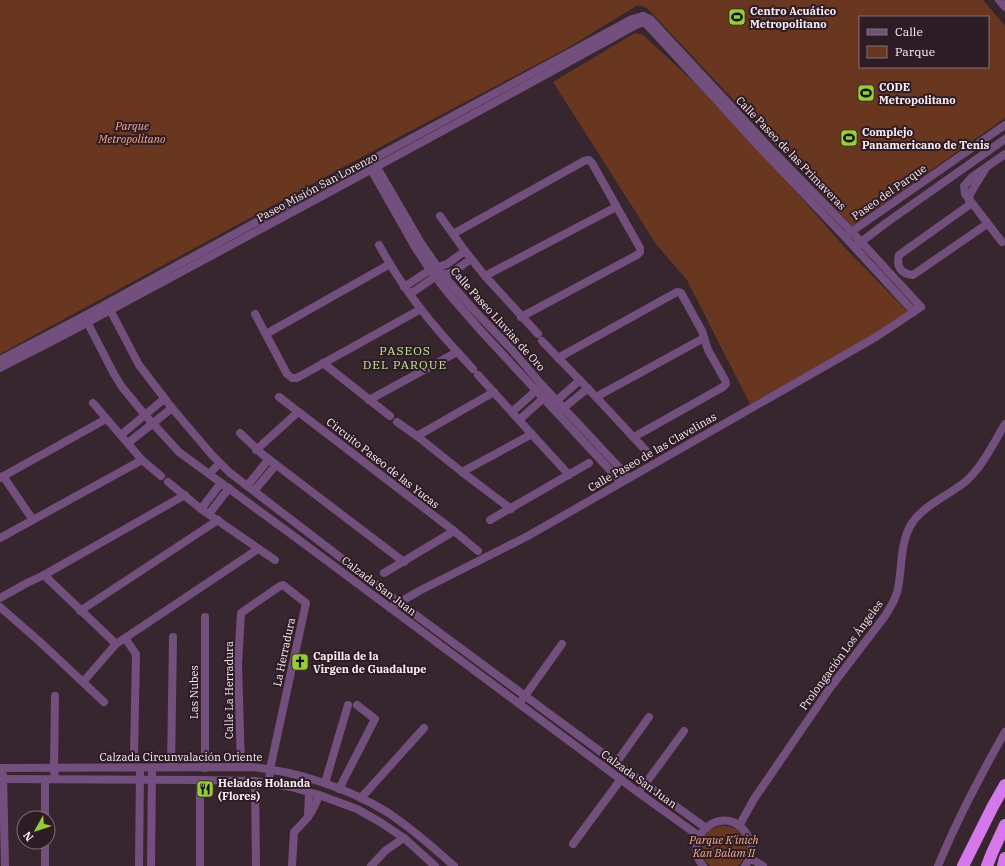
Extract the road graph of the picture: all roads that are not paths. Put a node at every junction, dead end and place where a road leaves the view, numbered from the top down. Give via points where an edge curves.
1 (999, 0) edge
2 (1005, 7) edge
3 (643, 19) junction
4 (1005, 125) edge
5 (1005, 139) edge
6 (1005, 154) edge
7 (956, 158) junction
8 (370, 161) junction
9 (964, 168) junction
10 (374, 169) junction
11 (970, 202) junction
12 (616, 207) junction
13 (440, 216) dead end
14 (987, 224) junction
15 (453, 234) junction
16 (849, 234) junction
17 (1002, 242) dead end
18 (858, 244) junction
19 (379, 245) dead end
20 (465, 251) junction
21 (471, 259) junction
22 (390, 264) junction
23 (437, 273) junction
24 (485, 276) junction
25 (404, 287) junction
26 (410, 294) junction
27 (921, 306) joint
28 (108, 307) junction
29 (422, 309) junction
30 (914, 312) junction
31 (255, 314) dead end
32 (521, 317) junction
33 (86, 319) junction
34 (266, 334) junction
35 (704, 338) junction
36 (457, 352) junction
37 (558, 358) junction
38 (0, 360) edge
39 (323, 363) junction
40 (0, 368) edge
41 (580, 380) junction
42 (539, 388) junction
43 (588, 388) junction
44 (494, 392) junction
45 (546, 395) junction
46 (279, 397) dead end
47 (596, 397) junction
48 (164, 399) junction
49 (368, 400) junction
50 (93, 403) dead end
51 (554, 404) junction
52 (172, 408) junction
53 (561, 410) junction
54 (298, 412) junction
55 (512, 412) junction
56 (145, 415) junction
57 (106, 419) junction
58 (519, 420) junction
59 (153, 424) junction
60 (1005, 424) edge
61 (240, 433) dead end
62 (532, 434) junction
63 (121, 435) junction
64 (417, 436) junction
65 (634, 437) junction
66 (128, 443) junction
67 (256, 450) junction
68 (649, 454) dead end
69 (269, 459) junction
70 (142, 460) junction
71 (220, 463) junction
72 (589, 463) dead end
73 (276, 465) junction
74 (462, 472) junction
75 (209, 474) junction
76 (569, 475) junction
77 (161, 476) dead end
78 (2, 477) edge
79 (625, 480) junction
80 (168, 482) dead end
81 (221, 483) junction
82 (229, 488) junction
83 (251, 489) junction
84 (185, 495) junction
85 (202, 509) junction
86 (511, 509) junction
87 (209, 514) junction
88 (33, 520) junction
89 (218, 520) junction
90 (490, 520) dead end
91 (302, 527) junction
92 (454, 531) junction
93 (295, 537) junction
94 (0, 538) edge
95 (258, 549) junction
96 (478, 551) dead end
97 (275, 560) dead end
98 (404, 562) junction
99 (384, 573) dead end
100 (44, 575) junction
101 (0, 598) edge
102 (399, 602) junction
103 (0, 607) edge
104 (390, 608) junction
105 (80, 611) junction
106 (241, 613) joint
107 (205, 617) dead end
108 (173, 637) dead end
109 (125, 638) junction
110 (116, 644) junction
111 (562, 644) dead end
112 (83, 682) junction
113 (524, 695) junction
114 (55, 696) dead end
115 (104, 702) dead end
116 (519, 704) junction
117 (348, 705) dead end
118 (357, 705) dead end
119 (649, 717) dead end
120 (424, 728) dead end
121 (684, 731) dead end
122 (1005, 732) edge
123 (134, 755) dead end
124 (616, 763) junction
125 (171, 767) junction
126 (242, 767) junction
127 (2, 768) edge
128 (54, 768) junction
129 (140, 768) junction
130 (152, 768) junction
131 (205, 768) junction
132 (270, 769) junction
133 (2, 779) edge
134 (55, 779) junction
135 (621, 779) junction
136 (45, 780) junction
137 (140, 780) junction
138 (152, 780) junction
139 (200, 780) junction
140 (255, 781) junction
141 (268, 783) junction
142 (325, 784) junction
143 (645, 784) junction
144 (1005, 785) edge
145 (339, 789) junction
146 (310, 792) junction
147 (639, 793) junction
148 (319, 795) junction
149 (361, 798) junction
150 (45, 810) edge
151 (308, 818) junction
152 (1005, 825) edge
153 (739, 826) junction
154 (706, 828) junction
155 (400, 835) junction
156 (699, 836) junction
157 (573, 844) dead end
158 (45, 850) edge
159 (750, 858) junction
160 (1005, 858) edge
161 (452, 865) edge
162 (701, 865) edge
163 (5, 866) edge
164 (45, 866) edge
165 (139, 866) edge
166 (152, 866) edge
167 (200, 866) edge
168 (256, 866) edge
169 (292, 866) edge
170 (371, 866) edge
171 (435, 866) edge
172 (745, 866) edge
173 (763, 866) edge
174 (938, 866) edge
175 (963, 866) edge
176 (987, 866) edge
177 (1004, 866) edge

1 - 2 street
3 - 8 street, Paseo Misión San Lorenzo via 632,19
3 - 10 street, Paseo Misión San Lorenzo
3 - 16 street, Calle Paseo de las Primaveras via 650,19
4 - 7 street, Paseo del Parque
5 - 9 street
6 - 11 street via 987,165 964,186
7 - 9 street
7 - 16 street, Paseo del Parque
8 - 10 street, Calle Paseo Lluvias de Oro
8 - 28 street, Paseo Misión San Lorenzo
9 - 18 street
10 - 23 street, Calle Paseo Lluvias de Oro
10 - 28 street, Paseo Misión San Lorenzo
11 - 14 street
11 - 14 street via 899,255 898,266 904,274 913,275
12 - 15 street via 589,160
12 - 24 street
12 - 32 street via 640,252
13 - 15 street
14 - 17 street
15 - 20 street
16 - 18 street, Calle Paseo de las Primaveras
18 - 27 street, Calle Paseo de las Primaveras
18 - 30 street, Calle Paseo de las Primaveras
19 - 22 street
20 - 21 street
20 - 23 street
21 - 23 street via 453,272
21 - 24 street
22 - 25 street
22 - 34 street
23 - 25 street
23 - 26 street
23 - 42 street, Calle Paseo Lluvias de Oro via 477,327
24 - 32 street
25 - 26 street
26 - 29 street
27 - 30 street, Calle Paseo de las Clavelinas
28 - 33 street, Paseo Misión San Lorenzo
28 - 48 street, Calzada San Juan via 139,365
29 - 36 street
29 - 39 street
30 - 79 street, Calle Paseo de las Clavelinas via 876,337
31 - 34 street
32 - 37 street
33 - 38 street, Paseo Misión San Lorenzo
33 - 40 street, Paseo Misión San Lorenzo
33 - 56 street, Calzada San Juan via 114,374
34 - 39 street via 287,374 292,378 297,378
35 - 37 street via 684,297 677,292
35 - 47 street
35 - 65 street via 726,384
36 - 44 street
36 - 49 street
37 - 41 street
39 - 49 street
41 - 43 street
41 - 51 street
42 - 45 street, Calle Paseo Lluvias de Oro
42 - 55 street
43 - 47 street
43 - 53 street
44 - 55 street
44 - 64 street
45 - 51 street, Calle Paseo Lluvias de Oro
45 - 58 street
46 - 54 street, Circuito Paseo de las Yucas
47 - 65 street
48 - 52 street, Calzada San Juan
48 - 56 street
49 - 64 street
50 - 57 street
51 - 53 street, Calle Paseo Lluvias de Oro
52 - 59 street
52 - 71 street, Calzada San Juan
53 - 79 street, Calle Paseo Lluvias de Oro
54 - 67 street
54 - 92 street, Circuito Paseo de las Yucas
55 - 58 street
56 - 59 street, Calzada San Juan
56 - 63 street
57 - 63 street
57 - 78 street
58 - 62 street
59 - 66 street
59 - 75 street, Calzada San Juan via 179,452
60 - 153 street, Prolongación Los Ángeles via 972,475 912,521 903,546 899,583 892,604 830,688 754,799
61 - 67 street
62 - 74 street
62 - 76 street
63 - 66 street
64 - 74 street
65 - 68 street
66 - 70 street
67 - 69 street
69 - 73 street
69 - 83 street
70 - 77 street
70 - 88 street
71 - 75 street
71 - 83 street, Calzada San Juan
72 - 76 street
73 - 83 street
73 - 98 street
74 - 86 street
75 - 81 street, Calzada San Juan
76 - 86 street
78 - 88 street
79 - 102 street, Calle Paseo de las Clavelinas via 526,537
80 - 84 street
81 - 82 street, Calzada San Juan
81 - 85 street
82 - 87 street
82 - 93 street, Calzada San Juan
83 - 91 street, Calzada San Juan
84 - 85 street
84 - 100 street
85 - 87 street
86 - 90 street
87 - 89 street
88 - 94 street
89 - 95 street
89 - 105 street
91 - 93 street
91 - 102 street, Calzada San Juan
92 - 96 street, Circuito Paseo de las Yucas
92 - 98 street
93 - 104 street, Calzada San Juan
95 - 97 street
95 - 109 street
98 - 99 street
100 - 101 street
100 - 105 street
102 - 104 street, Calle Paseo de las Clavelinas
102 - 113 street, Calzada San Juan
103 - 112 street
104 - 116 street, Calzada San Juan
105 - 110 street
106 - 126 street, Calle La Herradura via 238,664
106 - 132 street, La Herradura via 283,585 306,603
107 - 131 street, Las Nubes
108 - 125 street
109 - 110 street
109 - 123 street via 136,654
110 - 112 street
111 - 113 street
112 - 115 street
113 - 116 street
113 - 124 street, Calzada San Juan
114 - 128 street
116 - 135 street, Calzada San Juan
117 - 142 street
118 - 145 street via 375,719
119 - 124 street
120 - 149 street
121 - 143 street
122 - 174 street via 972,791
124 - 143 street, Calzada San Juan
125 - 130 street, Calzada Circunvalación Oriente
125 - 131 street, Calzada Circunvalación Oriente
126 - 131 street, Calzada Circunvalación Oriente
126 - 132 street, Calzada Circunvalación Oriente
127 - 128 street, Calzada Circunvalación Oriente
127 - 133 street
128 - 129 street, Calzada Circunvalación Oriente
128 - 134 street
129 - 130 street, Calzada Circunvalación Oriente
129 - 137 street
130 - 138 street
132 - 141 street, La Herradura
132 - 142 street, Calzada Circunvalación Oriente
133 - 136 street, Calzada Circunvalación Oriente
133 - 163 street
134 - 136 street, Calzada Circunvalación Oriente
134 - 137 street, Calzada Circunvalación Oriente
135 - 147 street, Calzada San Juan
135 - 157 street
136 - 150 street
137 - 138 street, Calzada Circunvalación Oriente
137 - 165 street
138 - 139 street, Calzada Circunvalación Oriente
138 - 166 street
139 - 140 street, Calzada Circunvalación Oriente
139 - 167 street
140 - 141 street, Calzada Circunvalación Oriente
140 - 168 street
141 - 146 street, Calzada Circunvalación Oriente
142 - 145 street, Calzada Circunvalación Oriente
143 - 147 street
143 - 154 street, Calzada San Juan
144 - 175 highway
145 - 149 street, Calzada Circunvalación Oriente
146 - 148 street, Calzada Circunvalación Oriente
146 - 151 street
147 - 156 street, Calzada San Juan
148 - 151 street
148 - 155 street, Calzada Circunvalación Oriente via 357,809
149 - 161 street, Calzada Circunvalación Oriente via 410,829
151 - 169 street via 294,832
152 - 176 highway
153 - 154 street via 722,821
153 - 159 street via 749,836 752,851
154 - 156 street
155 - 170 street
155 - 171 street, Calzada Circunvalación Oriente
156 - 162 street via 696,847
158 - 164 street
159 - 172 street
159 - 173 street
160 - 177 highway

